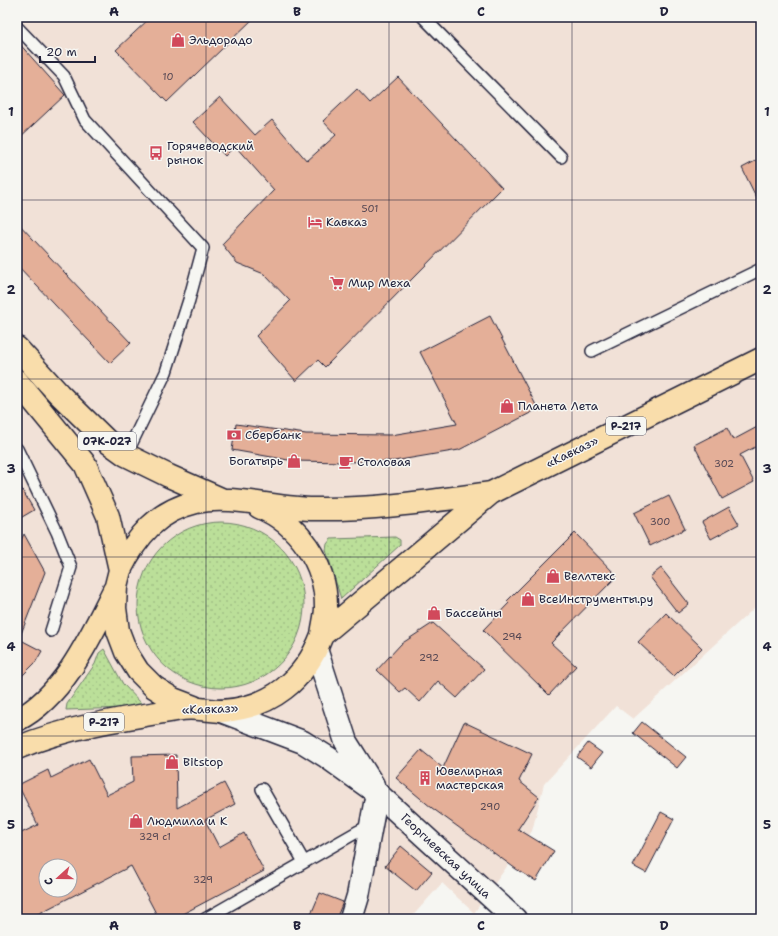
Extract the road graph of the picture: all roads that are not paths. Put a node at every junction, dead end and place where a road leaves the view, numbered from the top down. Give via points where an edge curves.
1 (423, 17) edge
2 (17, 27) edge
3 (561, 157) dead end
4 (761, 269) edge
5 (17, 348) edge
6 (592, 351) dead end
7 (761, 358) edge
8 (17, 380) edge
9 (17, 449) edge
10 (126, 455) junction
11 (491, 493) junction
12 (223, 499) junction
13 (246, 503) junction
14 (118, 578) junction
15 (51, 631) dead end
16 (319, 642) junction
17 (194, 708) junction
18 (221, 711) junction
19 (17, 720) edge
20 (17, 748) edge
21 (262, 789) dead end
22 (378, 793) junction
23 (371, 825) junction
24 (304, 862) junction
25 (205, 919) edge
26 (351, 919) edge
27 (515, 919) edge

1 - 3 lane
2 - 10 lane via 64,76 85,120 203,248 166,372
4 - 6 lane
5 - 10 main road, 07К-027 via 59,394 108,442
7 - 11 main road, «Кавказ» / Р-217
8 - 14 main road, 07К-027 via 85,464 108,516
9 - 15 lane via 71,567
10 - 12 main road, 07К-027
11 - 13 main road, «Кавказ» / Р-217 via 370,509 312,509
11 - 16 main road, «Кавказ» / Р-217
12 - 13 main road, «Кавказ» / Р-217
12 - 14 main road, «Кавказ» / Р-217 via 196,502 178,509 150,526 132,546
13 - 16 main road via 272,513 295,530 312,553 322,579 326,607
14 - 17 main road via 115,608 118,631 126,652 138,671 154,687
14 - 19 main road, «Кавказ» / Р-217 via 77,661 47,698
16 - 18 main road, «Кавказ» / Р-217 via 300,674 277,694 250,706
16 - 22 main road via 346,742
17 - 18 main road, «Кавказ» / Р-217
17 - 20 main road, «Кавказ» / Р-217 via 101,722 43,737
18 - 22 main road via 303,742
21 - 24 lane
22 - 23 main road
22 - 27 main road, Георгиевская улица
23 - 24 lane
23 - 26 main road via 358,896
24 - 25 lane

